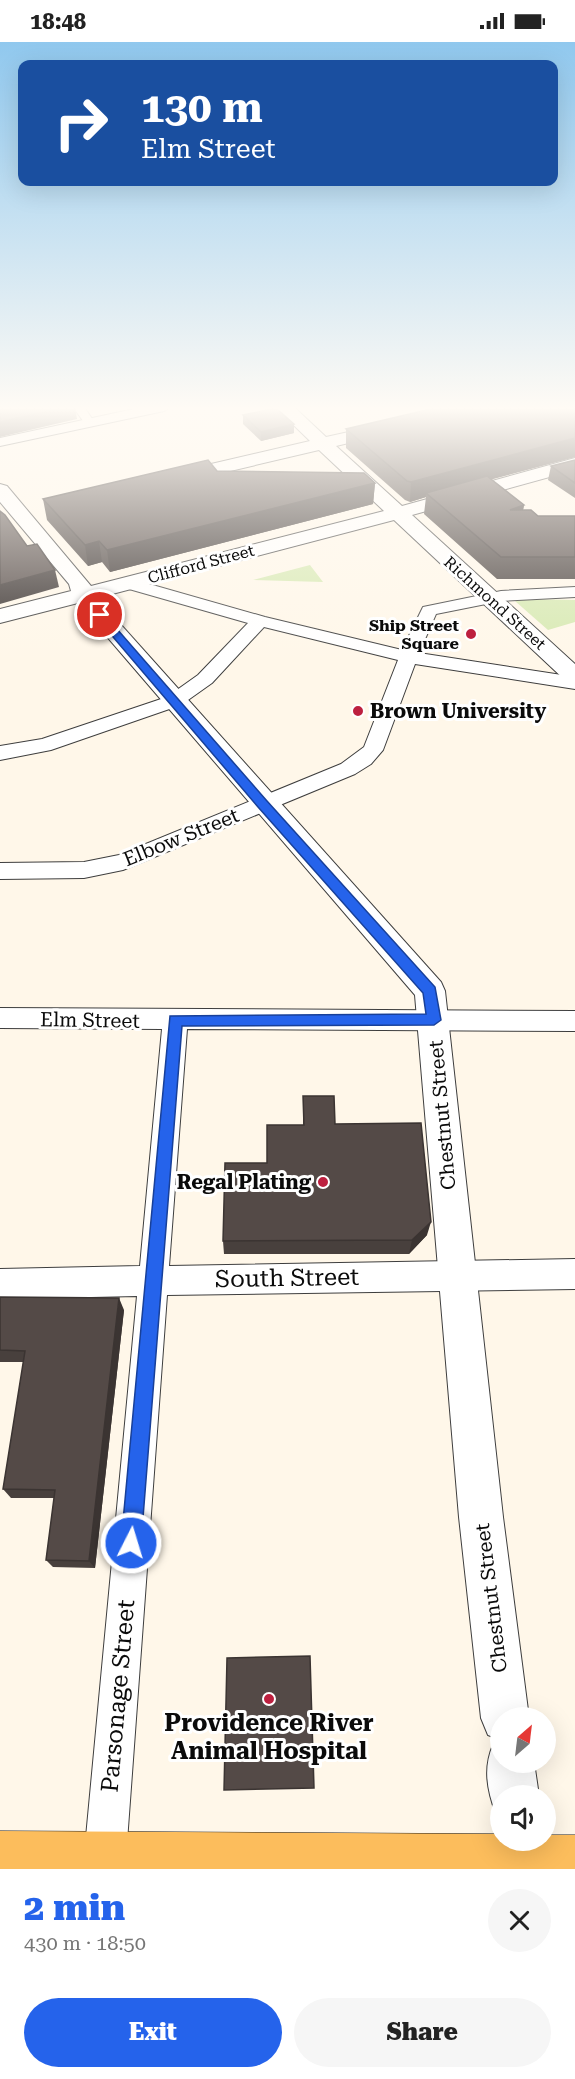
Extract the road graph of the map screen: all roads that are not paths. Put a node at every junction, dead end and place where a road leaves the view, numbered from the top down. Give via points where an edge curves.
1 (2, 492) edge
2 (376, 492) edge
3 (468, 492) edge
4 (44, 509) edge
5 (397, 511) junction
6 (22, 515) junction
7 (0, 519) edge
8 (128, 583) junction
9 (575, 592) edge
10 (82, 594) junction
11 (488, 597) junction
12 (0, 616) edge
13 (260, 621) junction
14 (408, 657) junction
15 (575, 677) edge
16 (575, 683) edge
17 (174, 701) junction
18 (0, 753) edge
19 (262, 804) junction
20 (0, 871) edge
21 (0, 1018) edge
22 (434, 1020) junction
23 (175, 1021) junction
24 (575, 1021) edge
25 (456, 1274) junction
26 (575, 1274) edge
27 (153, 1281) junction
28 (0, 1284) edge
29 (504, 1707) edge
30 (521, 1851) edge
31 (0, 1859) edge
32 (575, 1863) edge
33 (104, 1864) edge

1 - 6 street, Chestnut Street
2 - 5 street, Richmond Street
3 - 5 street, Clifford Street
4 - 6 street
5 - 8 street, Clifford Street
5 - 11 street, Richmond Street
6 - 7 street
6 - 10 street, Chestnut Street via 79,583
8 - 10 street, Clifford Street
8 - 13 street
9 - 11 street, Elbow Street via 520,592
10 - 12 street, Clifford Street
10 - 17 street, Chestnut Street
11 - 14 street, Elbow Street via 429,611
11 - 15 street, Richmond Street
13 - 14 street
13 - 17 street via 205,679
14 - 16 street
14 - 19 street, Elbow Street via 369,755 348,769
17 - 18 street via 44,745
17 - 19 street, Chestnut Street
19 - 20 street, Elbow Street via 104,867
19 - 22 street, Chestnut Street via 430,991
21 - 23 street, Elm Street
22 - 23 street, Elm Street
22 - 24 street, Elm Street
22 - 25 street, Chestnut Street
23 - 27 street, Parsonage Street
25 - 26 street, South Street
25 - 27 street, South Street
25 - 29 street, Chestnut Street
27 - 28 street, South Street
27 - 33 street, Parsonage Street
30 - 32 main road
30 - 33 main road
31 - 33 main road

